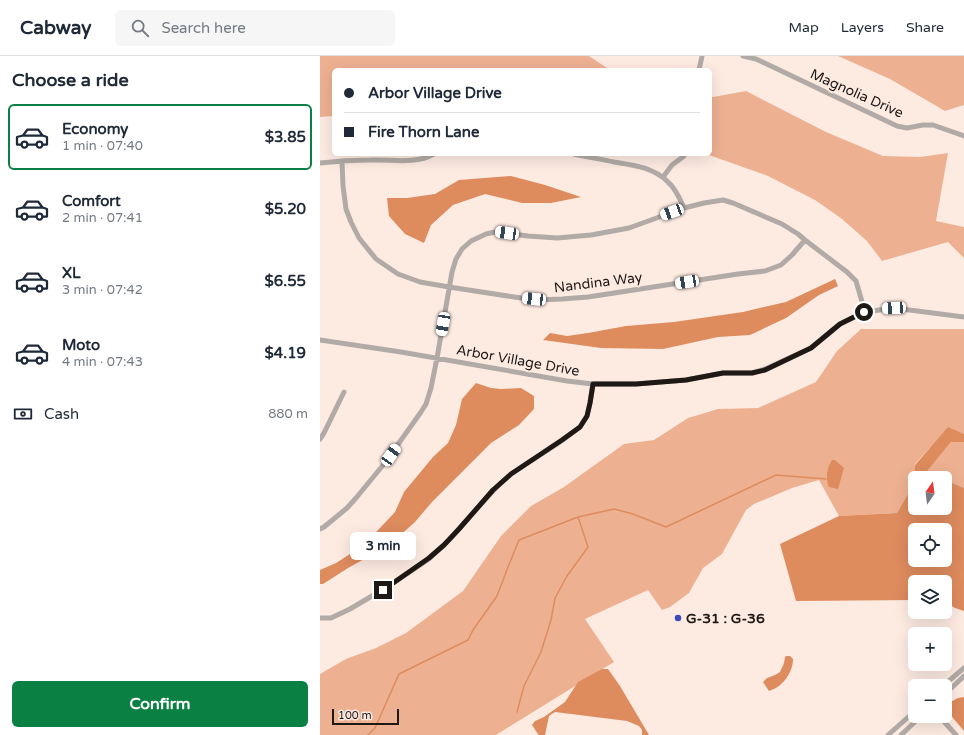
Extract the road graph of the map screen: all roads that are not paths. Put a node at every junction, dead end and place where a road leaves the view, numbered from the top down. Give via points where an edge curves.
1 (702, 56) edge
2 (743, 56) edge
3 (699, 68) edge
4 (964, 136) edge
5 (431, 156) edge
6 (585, 156) edge
7 (684, 156) edge
8 (342, 161) junction
9 (320, 162) edge
10 (663, 177) junction
11 (684, 208) junction
12 (805, 240) junction
13 (449, 287) junction
14 (864, 312) junction
15 (964, 317) edge
16 (320, 340) edge
17 (437, 358) junction
18 (593, 384) junction
19 (344, 392) dead end
20 (320, 439) edge
21 (320, 529) edge
22 (320, 618) edge
23 (964, 668) edge
24 (964, 676) edge
25 (951, 679) edge
26 (952, 687) edge
27 (908, 717) edge
28 (914, 723) edge
29 (945, 723) edge
30 (888, 735) edge
31 (901, 735) edge
32 (956, 735) edge

1 - 3 street
2 - 4 street, Magnolia Drive via 756,59 897,126 907,128 933,125
5 - 8 street via 414,160
6 - 10 street via 644,167
7 - 10 street
8 - 9 street
8 - 13 street, Nandina Way via 343,186 352,224 359,238 376,259 398,274 420,282
10 - 11 street via 678,194
11 - 12 street via 723,200 782,224
11 - 13 street via 629,228 591,235 558,238 495,232 486,234 471,241 462,249 456,259
12 - 13 street, Nandina Way via 781,265 765,270 588,297 536,300
12 - 14 street via 856,281
13 - 17 street
14 - 15 street, Arbor Village Drive via 894,308
14 - 18 street, Arbor Village Drive via 840,324 811,348 765,370 752,373 723,373 686,380
16 - 17 street, Arbor Village Drive
17 - 18 street, Arbor Village Drive
17 - 21 street via 431,388 421,412 356,498
18 - 22 street via 587,416 580,427 511,474 430,558 350,609 331,618
19 - 20 street
23 - 25 street
24 - 26 street
27 - 30 street
28 - 31 street
29 - 32 street

